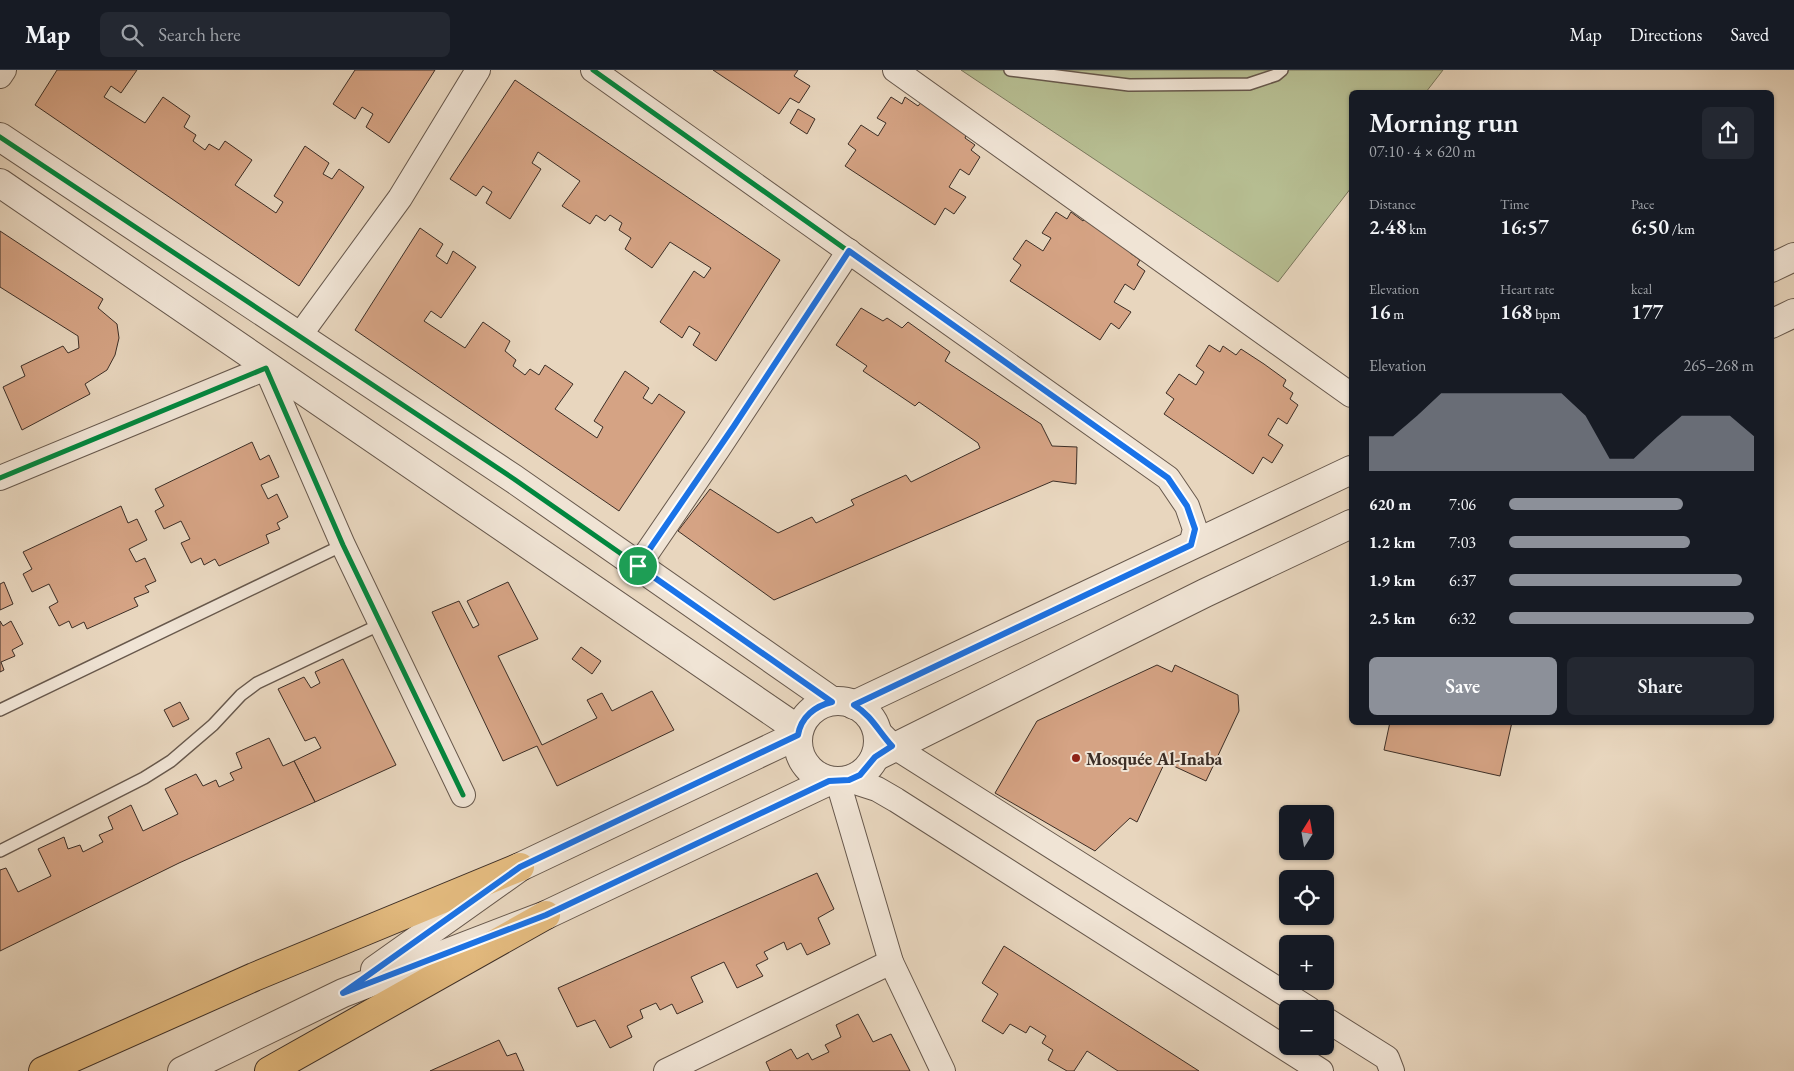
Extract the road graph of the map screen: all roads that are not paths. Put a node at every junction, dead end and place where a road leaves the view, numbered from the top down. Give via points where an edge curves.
1 (4, 70) edge
2 (478, 70) edge
3 (593, 70) edge
4 (895, 70) edge
5 (1011, 70) edge
6 (1282, 70) edge
7 (0, 76) edge
8 (0, 137) edge
9 (0, 183) edge
10 (849, 251) junction
11 (1794, 257) edge
12 (1774, 267) edge
13 (1794, 313) edge
14 (1774, 323) edge
15 (300, 335) junction
16 (266, 368) junction
17 (1349, 394) edge
18 (1349, 471) edge
19 (0, 478) edge
20 (1349, 525) edge
21 (343, 545) junction
22 (1191, 545) junction
23 (638, 566) junction
24 (381, 624) junction
25 (843, 703) junction
26 (0, 710) edge
27 (798, 732) junction
28 (881, 744) junction
29 (838, 781) junction
30 (463, 795) dead end
31 (0, 851) edge
32 (520, 867) junction
33 (546, 915) junction
34 (891, 962) junction
35 (343, 993) junction
36 (1294, 1000) edge
37 (1334, 1025) edge
38 (43, 1071) edge
39 (182, 1071) edge
40 (269, 1071) edge
41 (666, 1071) edge
42 (943, 1071) edge
43 (1321, 1071) edge
44 (1392, 1071) edge

1 - 7 street
2 - 15 street via 400,198
3 - 10 street
4 - 17 street
5 - 6 lane via 1129,85 1249,84
8 - 15 street
9 - 16 street
10 - 22 street via 1168,478 1187,506 1195,529
10 - 23 street
11 - 12 street
13 - 14 street
15 - 23 street
16 - 19 street
16 - 21 street
16 - 27 street
18 - 22 street
20 - 28 street
21 - 24 street
21 - 26 lane
22 - 25 street
23 - 25 street
24 - 30 street
24 - 31 lane via 257,683 171,761
25 - 27 street via 821,705 811,711
25 - 28 street via 868,715
27 - 29 street via 798,750 804,764 815,775
27 - 32 street
28 - 29 street via 860,775
28 - 36 street
29 - 33 street
29 - 34 street
29 - 43 street via 877,789 896,800
32 - 35 street
32 - 38 highway via 254,977
33 - 35 street
33 - 40 highway
34 - 41 street
34 - 42 street
35 - 39 street
37 - 44 street via 1388,1058

